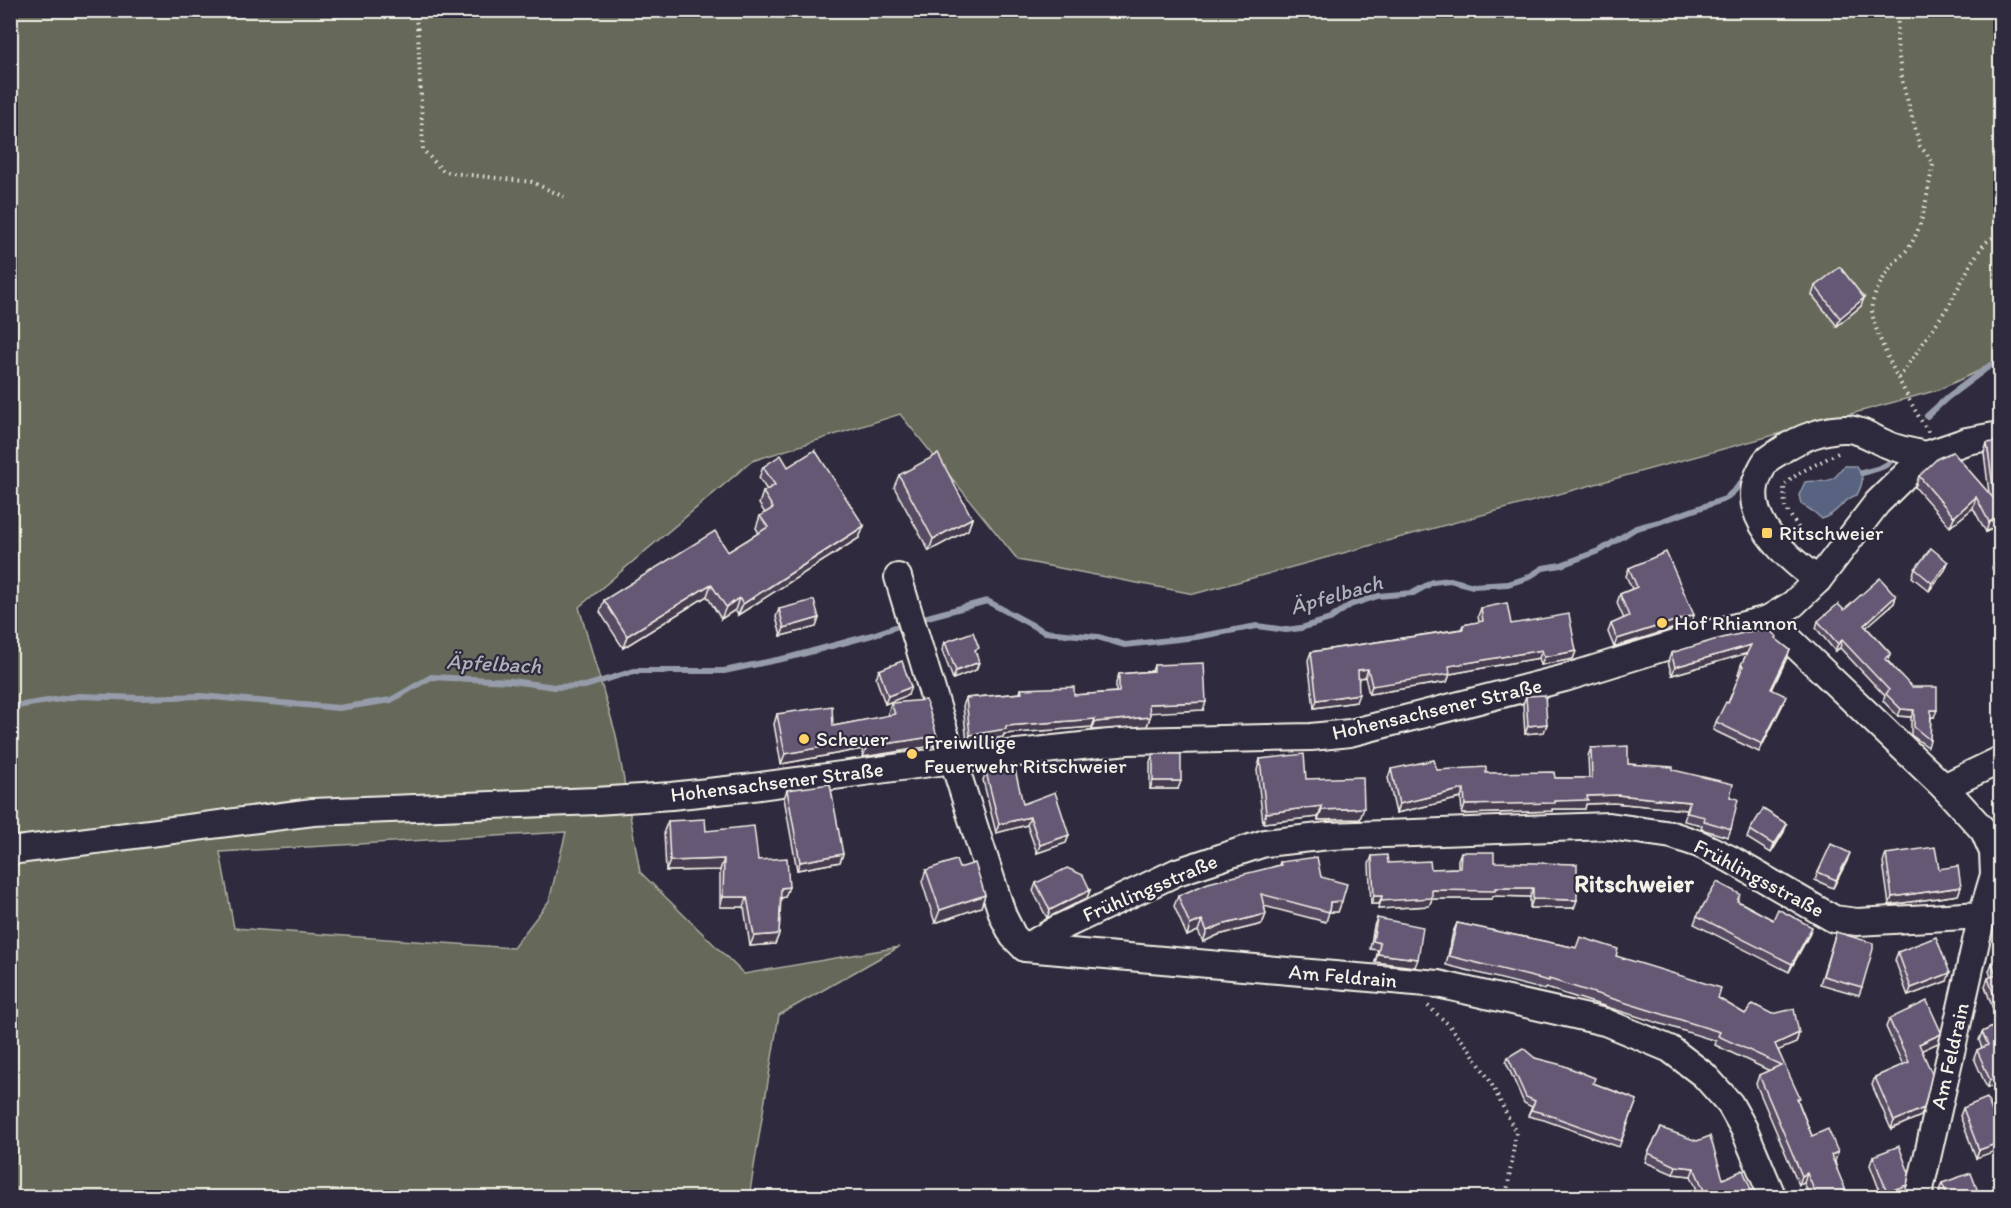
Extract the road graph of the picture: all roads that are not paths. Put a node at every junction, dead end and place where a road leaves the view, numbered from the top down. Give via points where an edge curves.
1 (2001, 435) edge
2 (1933, 452) junction
3 (898, 577) dead end
4 (1815, 578) junction
5 (1768, 619) junction
6 (953, 760) junction
7 (2001, 760) edge
8 (1944, 787) junction
9 (10, 851) edge
10 (1982, 915) junction
11 (1025, 948) junction
12 (1773, 1197) edge
13 (1918, 1197) edge

1 - 2 street, Hohensachsener Straße
2 - 4 street, Hohensachsener Straße via 1877,503
2 - 4 street via 1888,445 1848,429 1791,444 1766,461 1754,492 1757,511 1782,552
3 - 6 street
4 - 5 street, Hohensachsener Straße via 1793,604
5 - 6 street, Hohensachsener Straße via 1554,681 1350,733 1128,741
5 - 8 street
6 - 9 street, Hohensachsener Straße via 671,796 314,812
6 - 11 street via 1003,916 1013,936
7 - 8 street
8 - 10 street via 1984,831 1993,852 1994,874
10 - 11 street, Frühlingsstraße via 1857,922 1834,919 1699,844 1672,835 1609,826 1329,836 1265,843 1177,872
10 - 13 street, Am Feldrain
11 - 12 street, Am Feldrain via 1438,984 1605,1022 1670,1049 1704,1075 1730,1104

